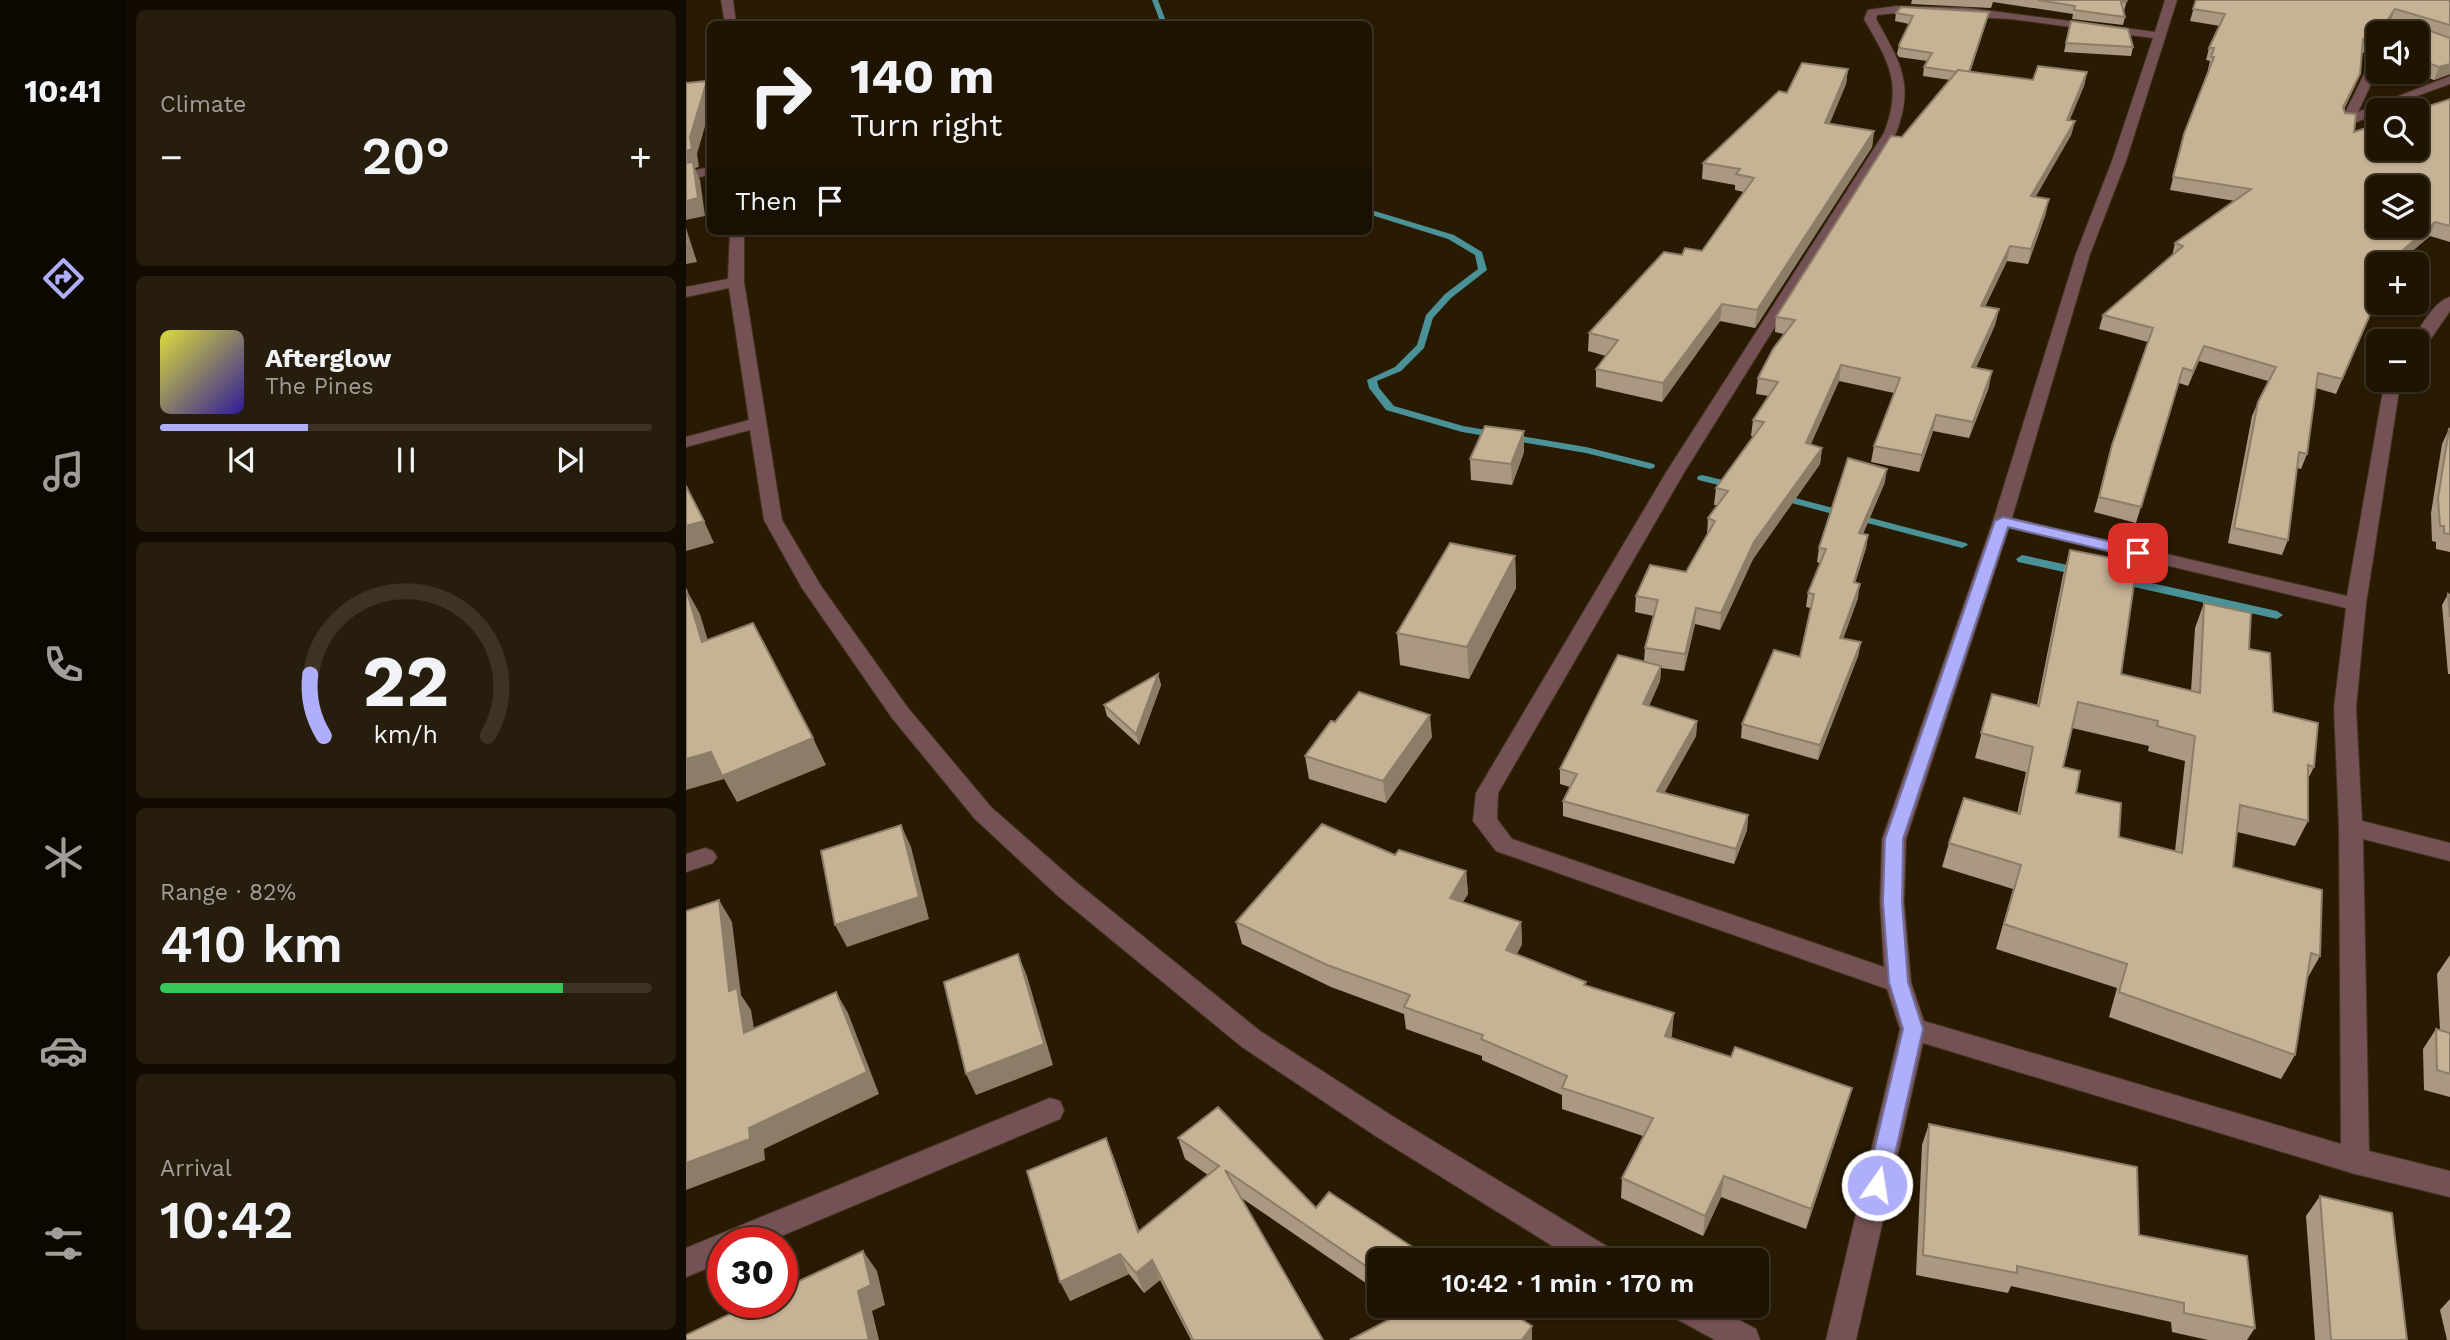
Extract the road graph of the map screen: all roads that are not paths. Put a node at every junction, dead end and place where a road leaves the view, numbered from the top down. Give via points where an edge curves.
1 (727, 0) edge
2 (2171, 0) edge
3 (1978, 3) edge
4 (731, 21) edge
5 (2159, 36) junction
6 (2450, 80) edge
7 (2366, 82) edge
8 (707, 172) edge
9 (686, 176) edge
10 (737, 235) edge
11 (736, 282) junction
12 (686, 292) edge
13 (2450, 302) edge
14 (2428, 329) edge
15 (2391, 392) edge
16 (760, 422) junction
17 (686, 442) edge
18 (2003, 521) junction
19 (2356, 604) junction
20 (2351, 827) junction
21 (2450, 852) edge
22 (1898, 982) junction
23 (1913, 1029) junction
24 (1050, 1110) dead end
25 (2355, 1161) junction
26 (2450, 1184) edge
27 (770, 1227) edge
28 (1583, 1248) edge
29 (707, 1254) edge
30 (686, 1263) edge
31 (1706, 1318) edge
32 (1745, 1340) edge
33 (1841, 1340) edge

1 - 4 street
2 - 5 street
3 - 5 street
3 - 22 street via 1924,1 1885,5 1872,12 1870,19 1902,84 1900,109 1890,133 1676,471 1487,793 1485,821 1504,845
5 - 18 street via 2119,161 2082,254
6 - 7 street via 2347,121
8 - 9 street
10 - 11 street
11 - 12 street
11 - 16 street
13 - 14 street
15 - 19 street
16 - 17 street
16 - 28 street via 773,520 812,588 900,713 983,813 1067,889 1251,1039
18 - 19 street
18 - 22 street via 1894,839 1892,902
19 - 20 street via 2345,708
20 - 21 street
20 - 25 street
22 - 23 street
23 - 25 street
23 - 33 street
24 - 27 street
25 - 26 street
29 - 30 street
31 - 32 street

